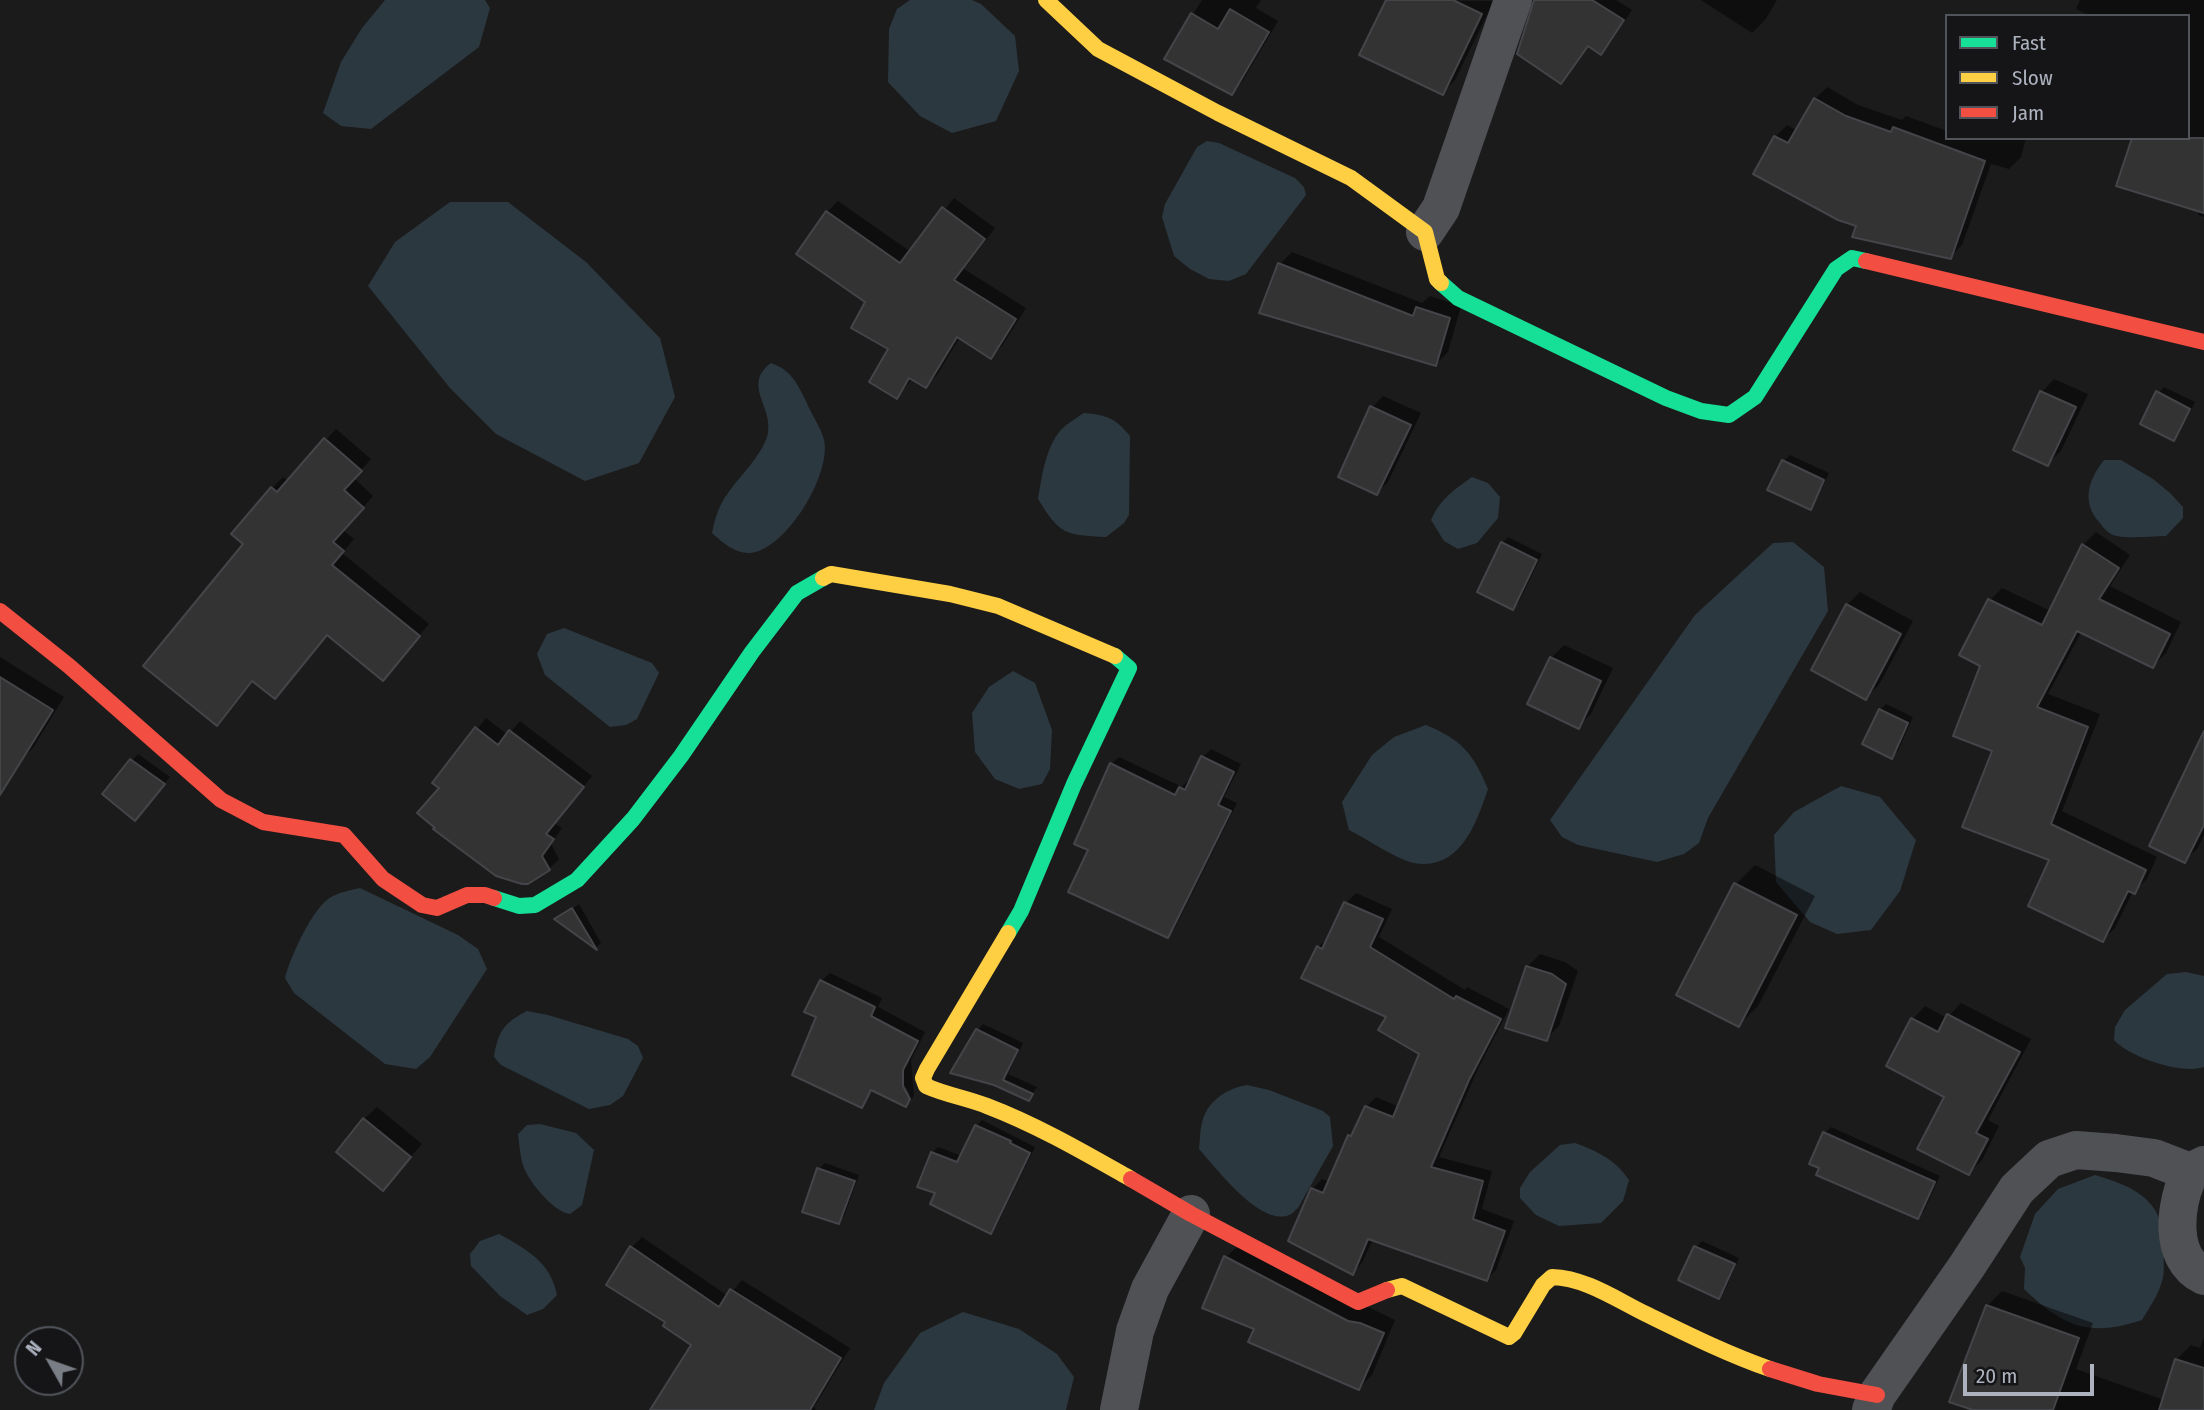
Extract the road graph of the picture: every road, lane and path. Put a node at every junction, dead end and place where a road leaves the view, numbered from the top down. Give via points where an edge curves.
1 (1046, 0) edge
2 (1513, 0) edge
3 (1425, 232) junction
4 (2204, 342) edge
5 (0, 611) edge
6 (2197, 1168) edge
7 (1191, 1214) junction
8 (2204, 1276) edge
9 (1874, 1403) edge
10 (1119, 1410) edge

1 - 3 street via 1098,49 1351,178
2 - 3 street via 1441,208
3 - 4 street via 1437,279 1458,298 1666,398 1729,415 1755,397 1836,269 1852,258
5 - 7 street via 221,800 263,822 344,835 383,879 422,905 437,908 467,895 535,905 578,880 641,808 797,593 831,574 998,606 1118,657 1129,668 1127,676 1073,784 1021,911 923,1078 929,1088 1021,1121
6 - 8 street via 2182,1188 2177,1223 2187,1265
6 - 9 street via 2154,1158 2076,1150 2049,1159 2017,1189
7 - 9 street via 1358,1302 1402,1286 1509,1337 1543,1285 1560,1276 1780,1374
7 - 10 street via 1146,1300

